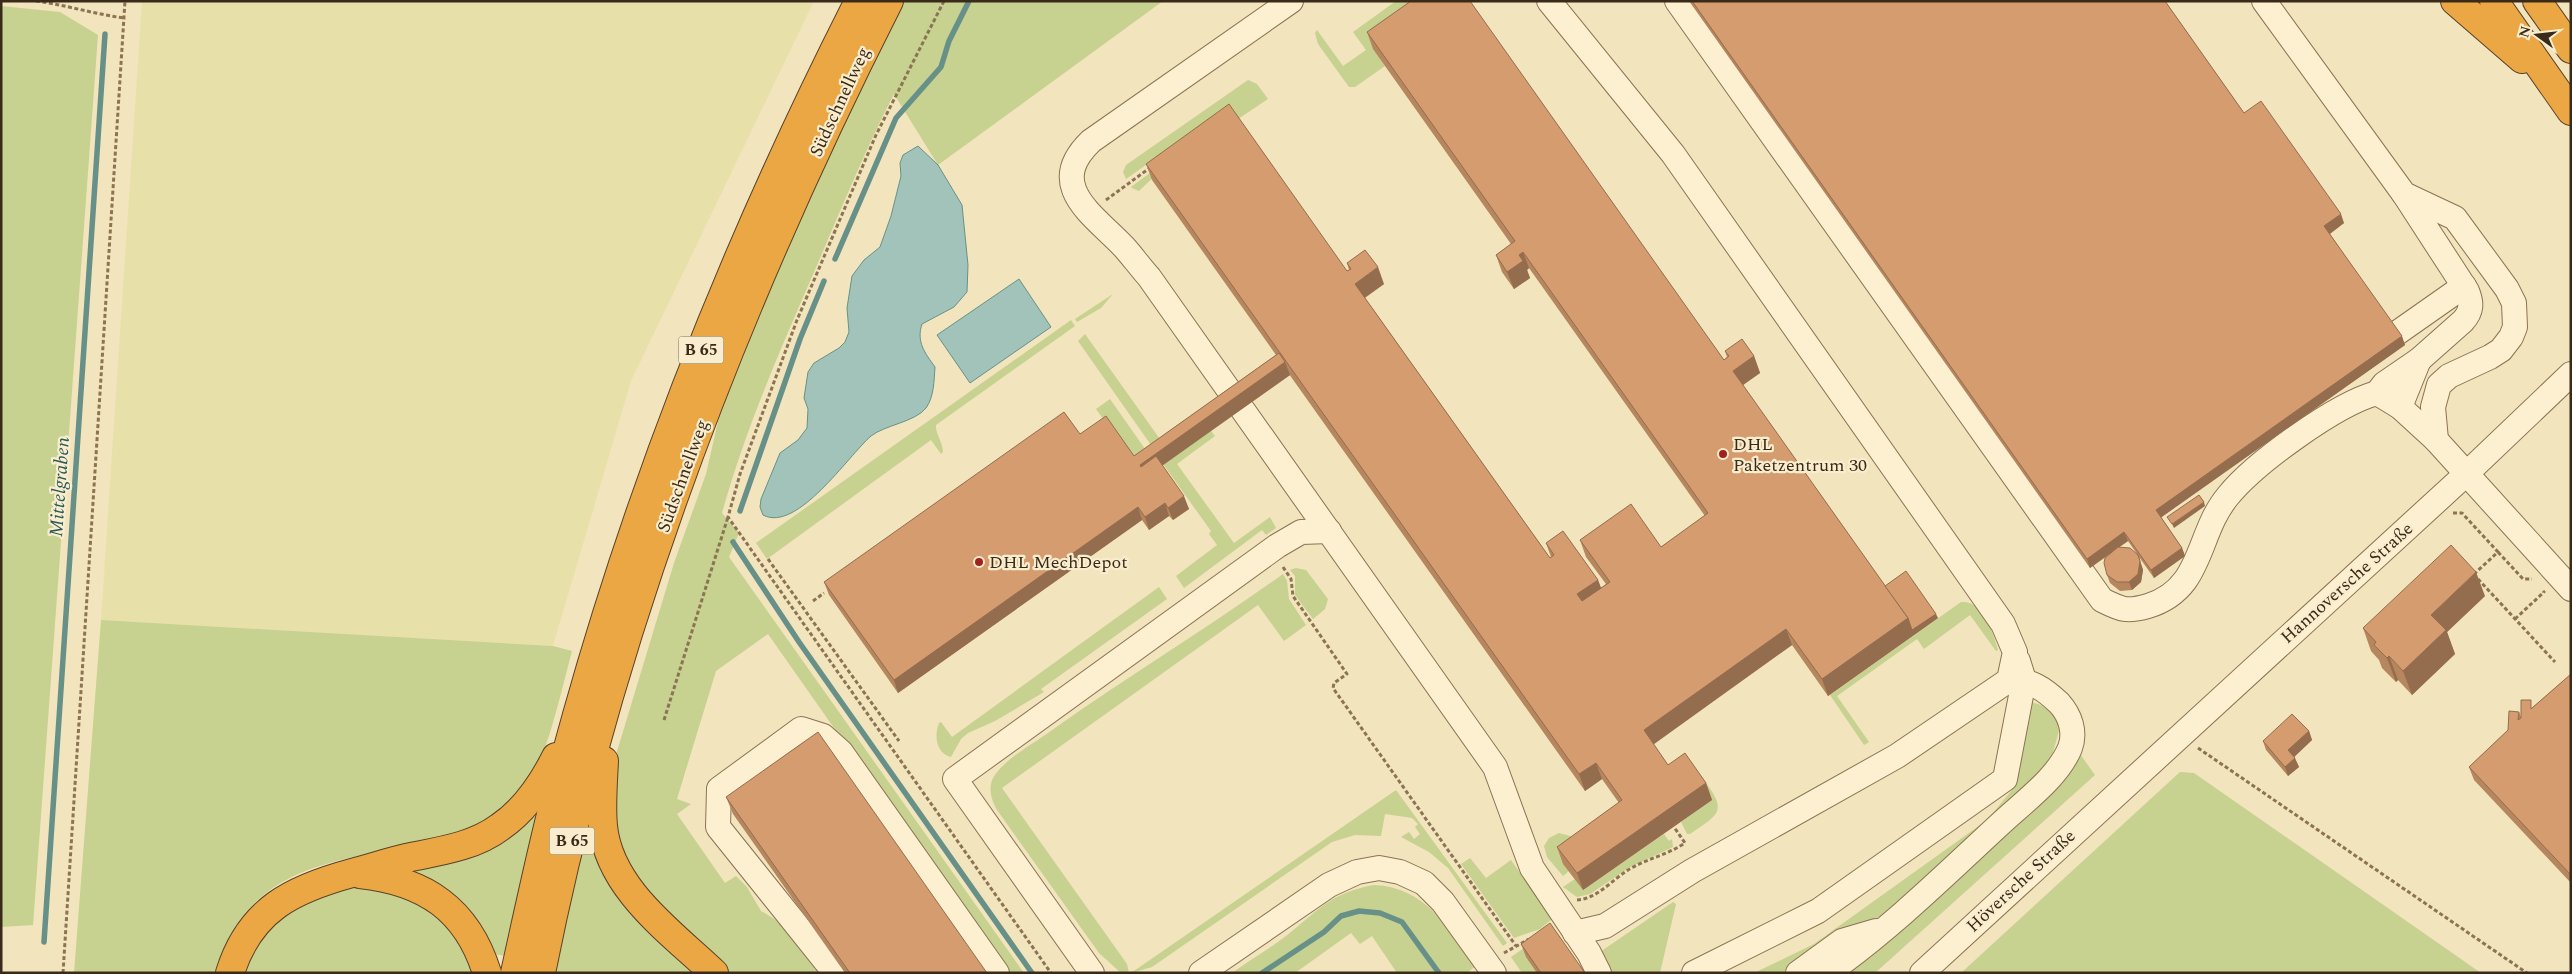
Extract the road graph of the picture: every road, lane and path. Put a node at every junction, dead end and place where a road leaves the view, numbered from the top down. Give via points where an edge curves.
1 (36, 1) edge
2 (125, 1) edge
3 (860, 1) edge
4 (889, 1) edge
5 (944, 1) edge
6 (1291, 1) edge
7 (1549, 1) edge
8 (1677, 1) edge
9 (2264, 1) edge
10 (2455, 1) edge
11 (2494, 1) edge
12 (2538, 1) edge
13 (124, 18) junction
14 (2571, 49) edge
15 (2555, 88) junction
16 (2571, 111) edge
17 (1156, 163) edge
18 (2404, 194) junction
19 (1089, 212) junction
20 (2464, 286) junction
21 (2397, 333) edge
22 (2420, 360) junction
23 (2571, 374) edge
24 (2377, 393) junction
25 (2404, 412) junction
26 (2436, 440) junction
27 (2465, 475) junction
28 (2452, 513) dead end
29 (728, 517) junction
30 (1329, 531) junction
31 (1272, 550) junction
32 (2498, 552) junction
33 (768, 559) dead end
34 (2474, 575) junction
35 (2469, 579) edge
36 (2571, 588) edge
37 (824, 593) edge
38 (813, 601) dead end
39 (2515, 619) junction
40 (2555, 662) dead end
41 (2017, 680) junction
42 (606, 711) junction
43 (577, 714) junction
44 (664, 720) dead end
45 (2179, 735) junction
46 (899, 742) dead end
47 (2120, 789) joint
48 (1674, 827) dead end
49 (351, 873) junction
50 (1569, 924) junction
51 (1890, 926) junction
52 (1530, 938) edge
53 (1516, 946) junction
54 (1508, 950) dead end
55 (63, 973) edge
56 (230, 973) edge
57 (487, 973) edge
58 (515, 973) edge
59 (541, 973) edge
60 (714, 973) edge
61 (836, 973) edge
62 (997, 973) edge
63 (1051, 973) edge
64 (1092, 973) edge
65 (1201, 973) edge
66 (1494, 973) edge
67 (1599, 973) edge
68 (1694, 973) edge
69 (1798, 973) edge
70 (1828, 973) edge
71 (1922, 973) edge
72 (2527, 973) edge

1 - 13 path
2 - 13 path
3 - 43 highway, Südschnellweg / B 65 via 750,230 707,333 630,547
4 - 42 highway, Südschnellweg / B 65 via 850,76 735,338 646,580
5 - 29 path via 876,135 797,320 740,474
6 - 19 street via 1091,141 1079,153 1073,165 1072,182
7 - 41 street via 1673,154 2003,624 2016,652
8 - 24 street via 2102,600 2131,611 2156,603 2180,589 2192,572 2227,496 2259,465 2334,412
9 - 18 street
10 - 15 highway
11 - 15 highway
12 - 14 highway
13 - 55 path
15 - 16 highway
17 - 19 path
18 - 20 street
18 - 26 street via 2455,218 2507,289 2514,304 2515,327 2501,350 2439,385 2433,407
19 - 30 street via 1148,277
20 - 21 street
20 - 22 street via 2471,301 2469,313
22 - 24 street via 2384,384
22 - 25 street
23 - 27 street, Hannoversche Straße
24 - 25 street
25 - 26 street
26 - 27 street
27 - 36 street
27 - 45 street, Hannoversche Straße
28 - 32 path via 2462,513
29 - 44 path
29 - 63 path
30 - 31 street via 1301,532
30 - 50 street via 1496,767 1532,868
31 - 53 path via 1291,579 1293,596 1347,674 1334,683 1333,688
31 - 64 street via 956,779
32 - 34 path
32 - 39 path via 2523,579 2530,577 2544,592
33 - 46 path
34 - 35 path
34 - 39 path
37 - 38 path
39 - 40 path
41 - 50 street via 1897,756 1692,871 1605,926
41 - 51 street via 2048,692 2066,710 2073,735 2066,756 2043,784
41 - 68 street via 2005,779 1818,911
42 - 59 highway, Südschnellweg / B 65
42 - 60 highway via 603,827 611,857 627,886 644,906
43 - 49 highway via 548,774 518,812 500,828 446,850
43 - 58 highway, Südschnellweg / B 65
45 - 47 street, Hannoversche Straße
45 - 72 path
47 - 71 street, Höversche Straße
48 - 50 path via 1685,842 1675,850 1629,869 1587,899 1576,900
49 - 56 highway via 307,886 273,907 244,940
49 - 57 highway via 404,882 444,904 474,942
50 - 67 street
51 - 69 street via 1842,941
51 - 70 street
52 - 53 path
53 - 54 path
61 - 62 street via 718,827 719,789 801,729 823,736 841,752
65 - 66 street via 1329,885 1357,872 1379,868 1400,872 1424,883 1443,902

